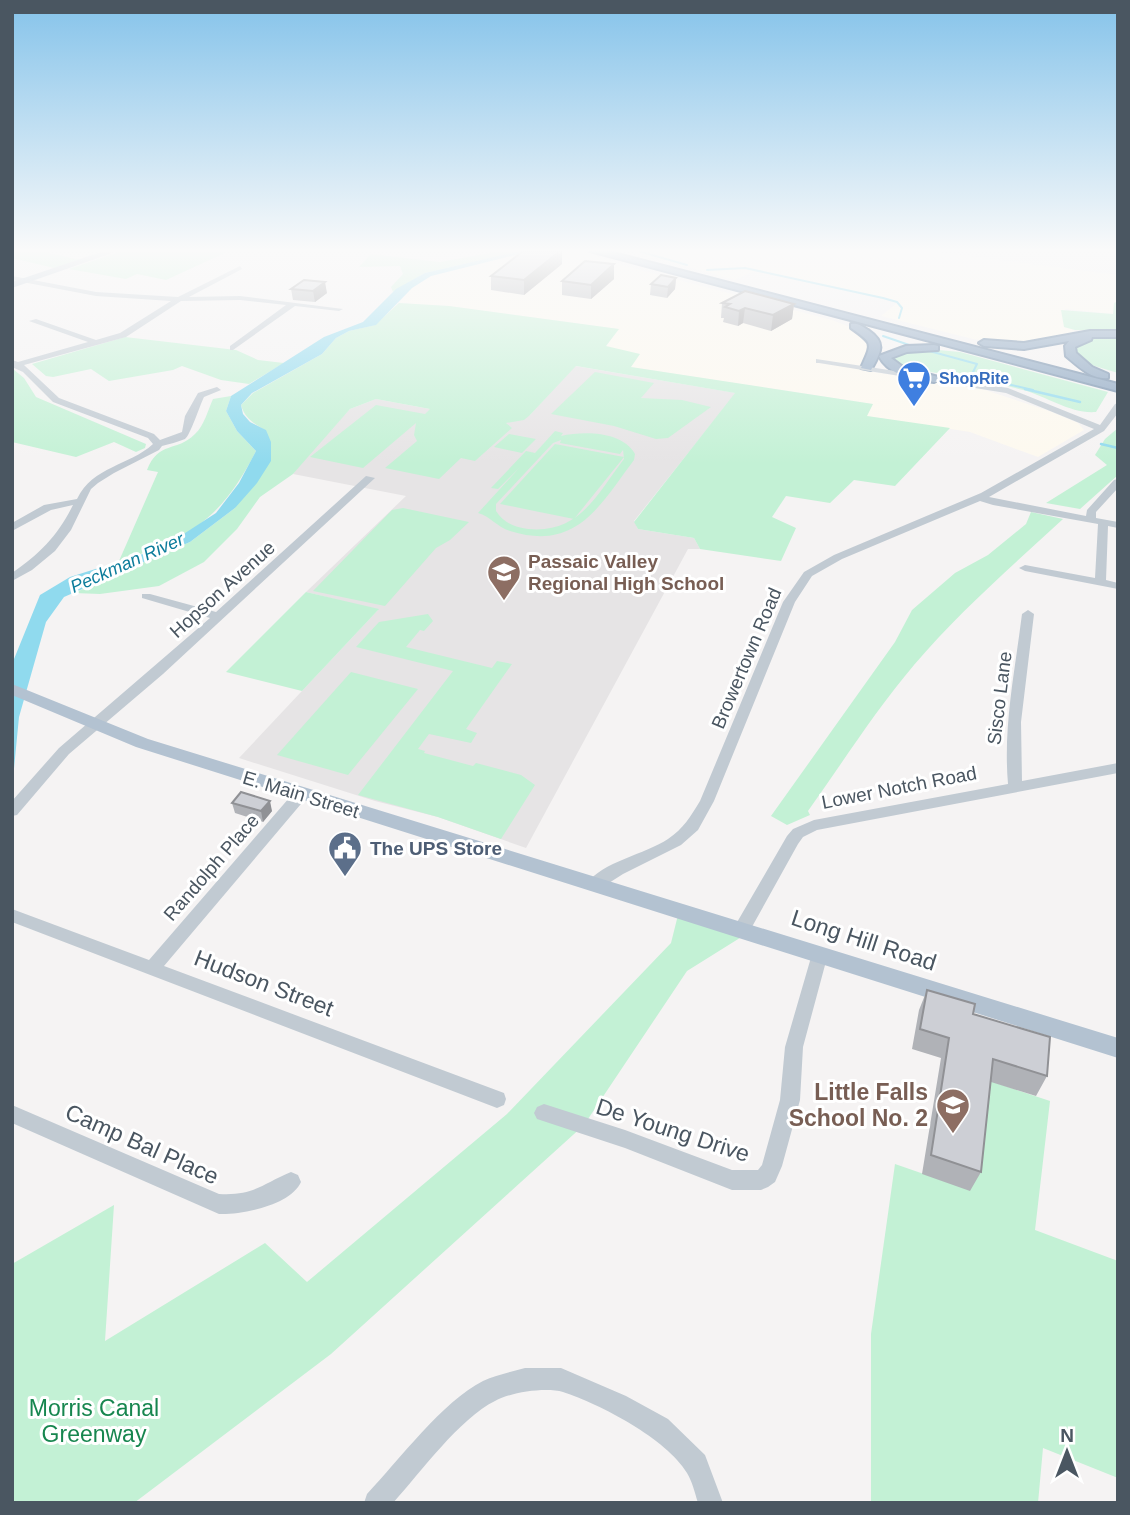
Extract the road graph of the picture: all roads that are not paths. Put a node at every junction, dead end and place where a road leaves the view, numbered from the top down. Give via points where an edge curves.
1 (35, 322) edge
2 (144, 322) edge
3 (269, 322) edge
4 (845, 322) edge
5 (859, 322) edge
6 (887, 322) edge
7 (938, 335) junction
8 (1118, 336) edge
9 (99, 343) junction
10 (233, 348) dead end
11 (885, 356) junction
12 (1003, 359) junction
13 (819, 361) dead end
14 (14, 364) edge
15 (873, 369) junction
16 (934, 379) junction
17 (1115, 384) edge
18 (217, 390) dead end
19 (1116, 409) edge
20 (1067, 414) junction
21 (1101, 429) junction
22 (158, 444) junction
23 (370, 478) dead end
24 (1118, 482) edge
25 (980, 497) junction
26 (80, 501) junction
27 (1097, 521) junction
28 (1118, 524) edge
29 (12, 528) edge
30 (1025, 568) dead end
31 (12, 578) edge
32 (1100, 583) junction
33 (1118, 586) edge
34 (146, 597) dead end
35 (1028, 614) dead end
36 (218, 616) junction
37 (12, 689) edge
38 (96, 724) junction
39 (1118, 768) edge
40 (1015, 787) junction
41 (302, 794) junction
42 (12, 811) edge
43 (595, 884) junction
44 (12, 915) edge
45 (742, 929) junction
46 (820, 954) junction
47 (153, 967) junction
48 (1118, 1048) edge
49 (497, 1099) dead end
50 (544, 1113) dead end
51 (12, 1114) edge
52 (290, 1182) dead end
53 (376, 1503) edge
54 (712, 1503) edge

1 - 9 street
2 - 9 street
3 - 10 street
4 - 15 highway via 874,339
5 - 12 highway
6 - 7 highway
7 - 8 highway via 1024,346 1090,334
7 - 17 highway
8 - 17 highway via 1086,339 1070,346 1070,354 1078,362
9 - 14 street
11 - 12 highway via 906,349 940,349
11 - 15 highway
11 - 16 highway via 889,365
12 - 17 highway
13 - 15 street
14 - 22 street via 35,376 45,394 151,436
15 - 16 street
16 - 20 street via 1008,391
18 - 22 street via 201,395 187,433
19 - 20 street via 1098,417
19 - 21 street, Browertown Road
20 - 21 street
21 - 25 street, Browertown Road
22 - 26 street via 99,477
23 - 36 street, Hopson Avenue
24 - 27 street via 1091,512
25 - 27 street
25 - 43 street, Browertown Road via 866,543 808,575 789,602 708,801 695,822 671,845 613,870
26 - 29 street via 48,507
26 - 31 street via 61,540
27 - 28 street
27 - 32 street
30 - 32 street
32 - 33 street
34 - 36 street
35 - 40 street, Sisco Lane via 1011,754
36 - 38 street, Hopson Avenue
37 - 38 main road, E. Main Street
38 - 41 main road, E. Main Street
38 - 42 street, Hopson Avenue via 51,764
39 - 40 street, Lower Notch Road
40 - 45 street, Lower Notch Road via 814,825 798,833
41 - 43 main road, E. Main Street
41 - 47 street, Randolph Place
43 - 45 main road, Long Hill Road
44 - 47 street, Hudson Street
45 - 46 main road, Long Hill Road
46 - 48 main road, Long Hill Road
46 - 50 street, De Young Drive via 794,1047 790,1100 772,1166 761,1180 732,1180
47 - 49 street, Hudson Street
51 - 52 street, Camp Bal Place via 219,1204 233,1206 266,1198
53 - 54 street via 471,1403 497,1387 525,1380 561,1380 660,1427 696,1464

